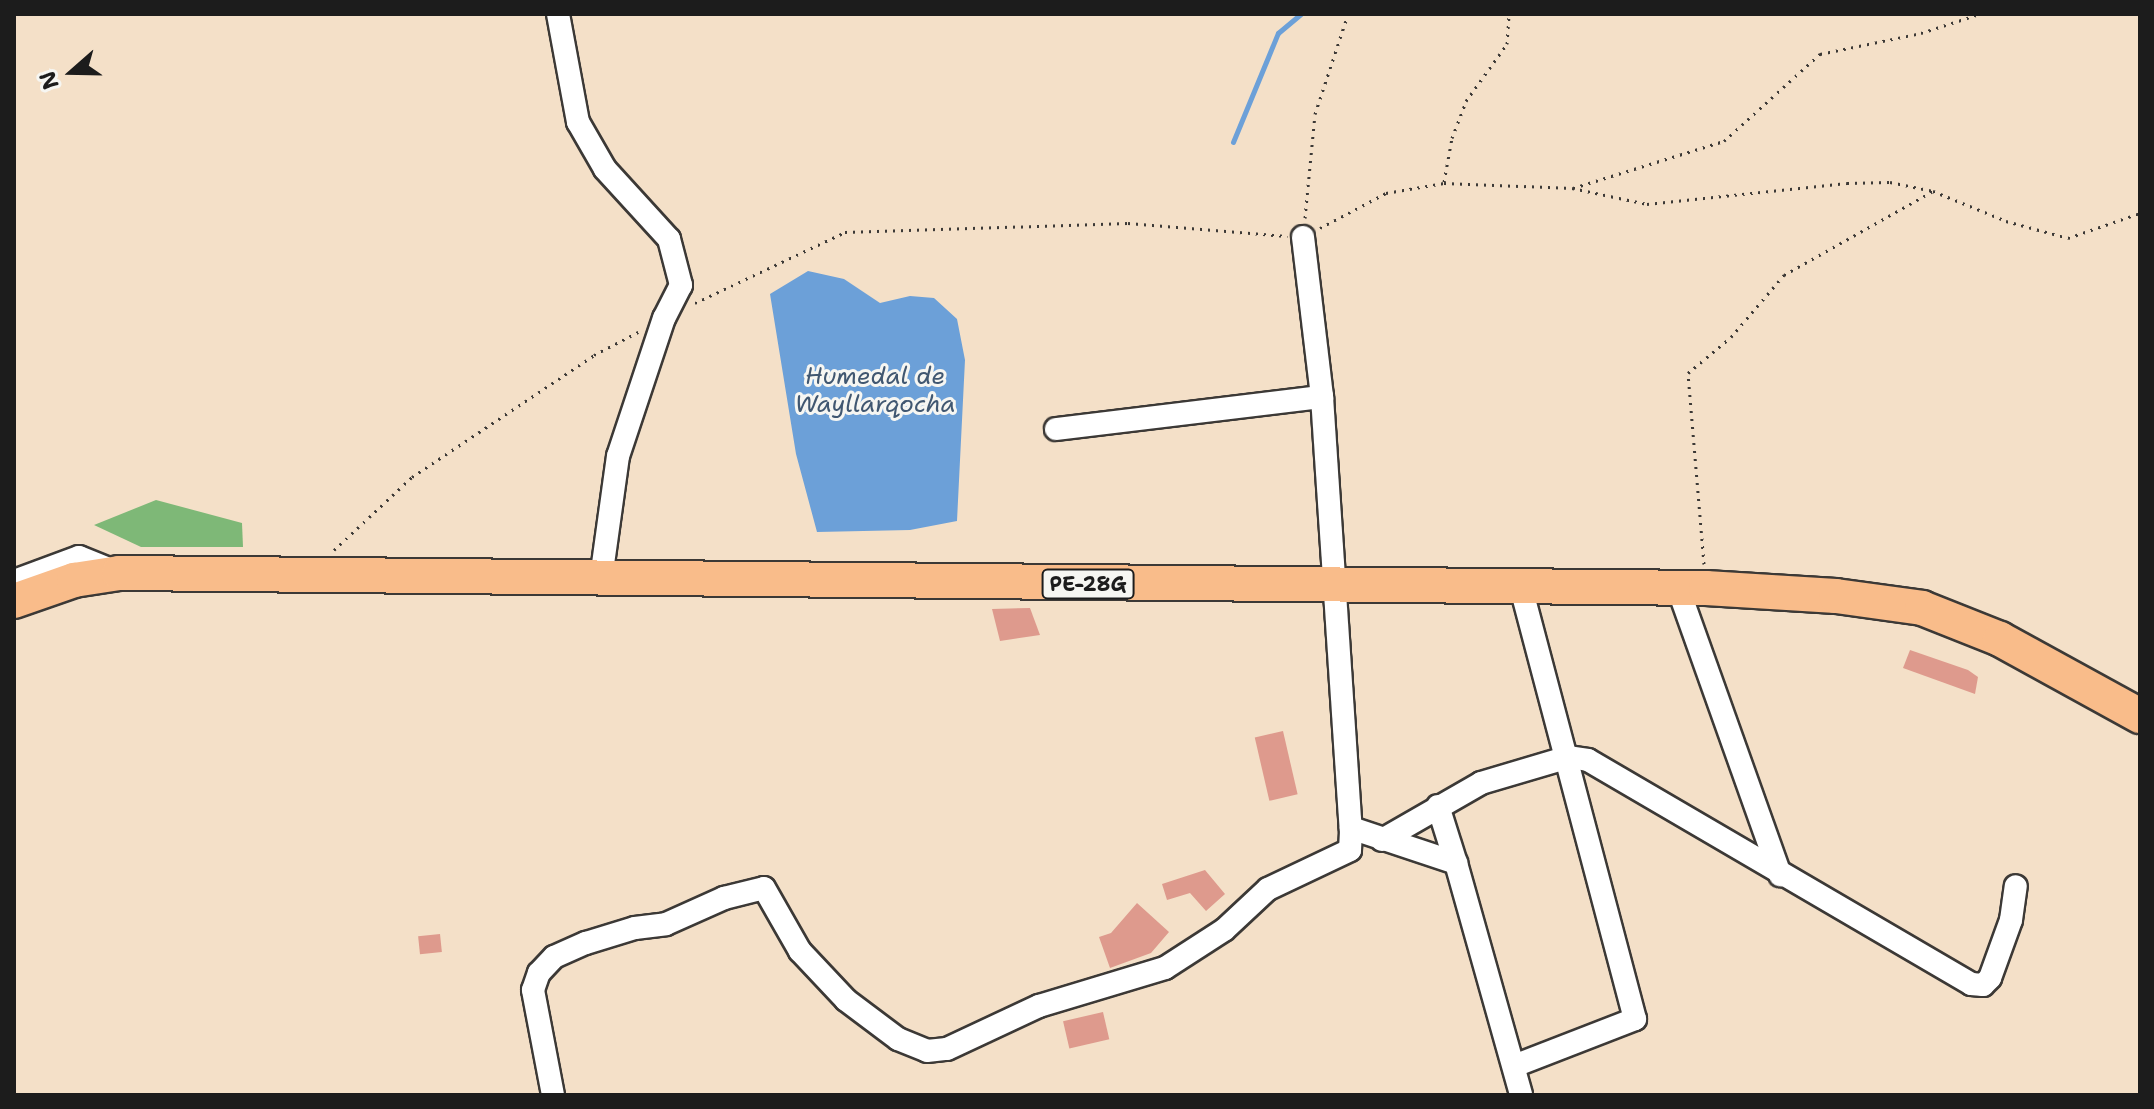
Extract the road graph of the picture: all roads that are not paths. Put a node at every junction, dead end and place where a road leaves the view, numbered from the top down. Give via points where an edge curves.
1 (558, 14) edge
2 (1303, 237) road end
3 (1322, 397) junction
4 (1056, 429) dead end
5 (119, 573) junction
6 (601, 578) junction
7 (14, 581) edge
8 (1333, 586) junction
9 (1521, 587) junction
10 (1692, 588) junction
11 (14, 601) edge
12 (2140, 716) edge
13 (1569, 757) junction
14 (1438, 806) junction
15 (1351, 828) junction
16 (1382, 840) junction
17 (1456, 863) junction
18 (1780, 875) junction
19 (2016, 886) dead end
20 (1514, 1066) junction
21 (553, 1095) edge
22 (1521, 1095) edge

1 - 6 street via 578,122 605,169 669,239 681,285 664,318 618,456
2 - 3 street
3 - 4 street
3 - 8 street
5 - 6 highway, PE-28G
5 - 7 street via 79,557
5 - 11 highway, PE-28G via 74,580
6 - 8 highway, PE-28G
8 - 9 highway, PE-28G
8 - 15 street
9 - 10 highway, PE-28G
9 - 13 street
10 - 12 highway, PE-28G via 1836,596 1922,608 2000,639
10 - 18 street
13 - 14 street via 1481,783
13 - 18 street via 1588,760
13 - 20 street via 1635,1019
14 - 16 street
14 - 17 street
15 - 16 street
15 - 21 street via 1350,850 1268,889 1224,930 1165,968 1039,1006 947,1049 927,1051 898,1039 846,1000 800,951 764,888 724,898 666,924 586,943 554,957 539,973 533,990
16 - 17 street
17 - 20 street
18 - 19 street via 1971,984 1983,985 2011,920
20 - 22 street

